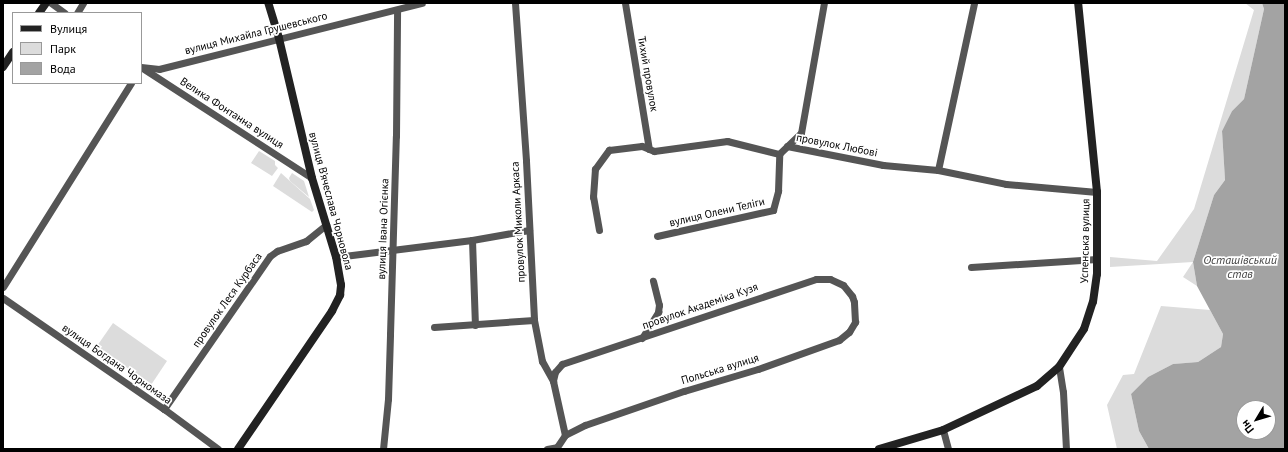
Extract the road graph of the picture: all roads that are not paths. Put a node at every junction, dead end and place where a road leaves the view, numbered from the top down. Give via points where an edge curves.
1 (46, 3) edge
2 (51, 3) edge
3 (84, 3) edge
4 (268, 3) edge
5 (422, 3) edge
6 (515, 3) edge
7 (625, 3) edge
8 (824, 3) edge
9 (974, 3) edge
10 (1078, 3) edge
11 (397, 10) junction
12 (40, 12) edge
13 (64, 12) edge
14 (78, 12) edge
15 (279, 38) junction
16 (12, 54) edge
17 (3, 67) edge
18 (142, 67) edge
19 (142, 68) edge
20 (130, 84) edge
21 (787, 146) junction
22 (649, 149) junction
23 (779, 154) junction
24 (938, 170) junction
25 (312, 178) junction
26 (1097, 192) junction
27 (326, 225) junction
28 (529, 230) junction
29 (599, 230) dead end
30 (657, 236) dead end
31 (472, 240) junction
32 (393, 251) junction
33 (336, 258) junction
34 (1097, 259) junction
35 (971, 267) dead end
36 (652, 281) dead end
37 (3, 287) edge
38 (3, 298) edge
39 (854, 302) joint
40 (534, 320) junction
41 (475, 325) junction
42 (434, 327) dead end
43 (642, 338) junction
44 (1059, 367) junction
45 (553, 380) junction
46 (164, 410) junction
47 (943, 430) junction
48 (565, 435) junction
49 (218, 449) edge
50 (238, 449) edge
51 (383, 449) edge
52 (547, 449) edge
53 (879, 449) edge
54 (948, 449) edge
55 (1066, 449) edge

1 - 12 street
2 - 13 street
3 - 14 street
4 - 15 street, вулиця В’ячеслава Чорновола
5 - 11 street, вулиця Михайла Грушевського
6 - 28 street, провулок Миколи Аркаса
7 - 22 street, Тихий провулок
8 - 21 street via 801,132
9 - 24 street
10 - 26 street, Успенська вулиця
11 - 15 street, вулиця Михайла Грушевського
11 - 32 street, вулиця Івана Огієнка
15 - 18 street, вулиця Михайла Грушевського via 159,69
15 - 25 street, вулиця В’ячеслава Чорновола
16 - 17 street
19 - 25 street, Велика Фонтанна вулиця
20 - 37 street
21 - 23 street, провулок Любові
21 - 24 street, провулок Любові via 883,165
22 - 23 street via 654,151 727,142
22 - 29 street via 642,146 609,150 595,169 593,197
23 - 30 street, вулиця Олени Теліги via 778,191 773,210
24 - 26 street, провулок Любові via 1006,184
25 - 27 street, вулиця В’ячеслава Чорновола
26 - 34 street, Успенська вулиця
27 - 33 street, вулиця В’ячеслава Чорновола
27 - 46 street, провулок Леся Курбаса via 306,241 270,256
28 - 31 street
28 - 40 street, провулок Миколи Аркаса
31 - 32 street
31 - 41 street
32 - 33 street
32 - 51 street, вулиця Івана Огієнка via 388,399
33 - 50 street, вулиця В’ячеслава Чорновола via 341,285 338,302
34 - 35 street
34 - 44 street, Успенська вулиця via 1096,288 1089,316 1077,341
36 - 43 street via 659,305 658,312
38 - 46 street, вулиця Богдана Чорномаза
39 - 43 street, провулок Академіка Кузя via 843,285 830,279 816,279
39 - 48 street, Польська вулиця via 856,316 852,327 844,337 835,342 585,425
40 - 41 street
40 - 45 street, провулок Миколи Аркаса via 542,361
41 - 42 street
43 - 45 street, провулок Академіка Кузя via 562,364 555,372
44 - 47 street, Успенська вулиця via 1051,376 1029,391
44 - 55 street
45 - 48 street, провулок Миколи Аркаса
46 - 49 street, вулиця Богдана Чорномаза
47 - 53 street, Успенська вулиця
47 - 54 street
48 - 52 street via 560,444

